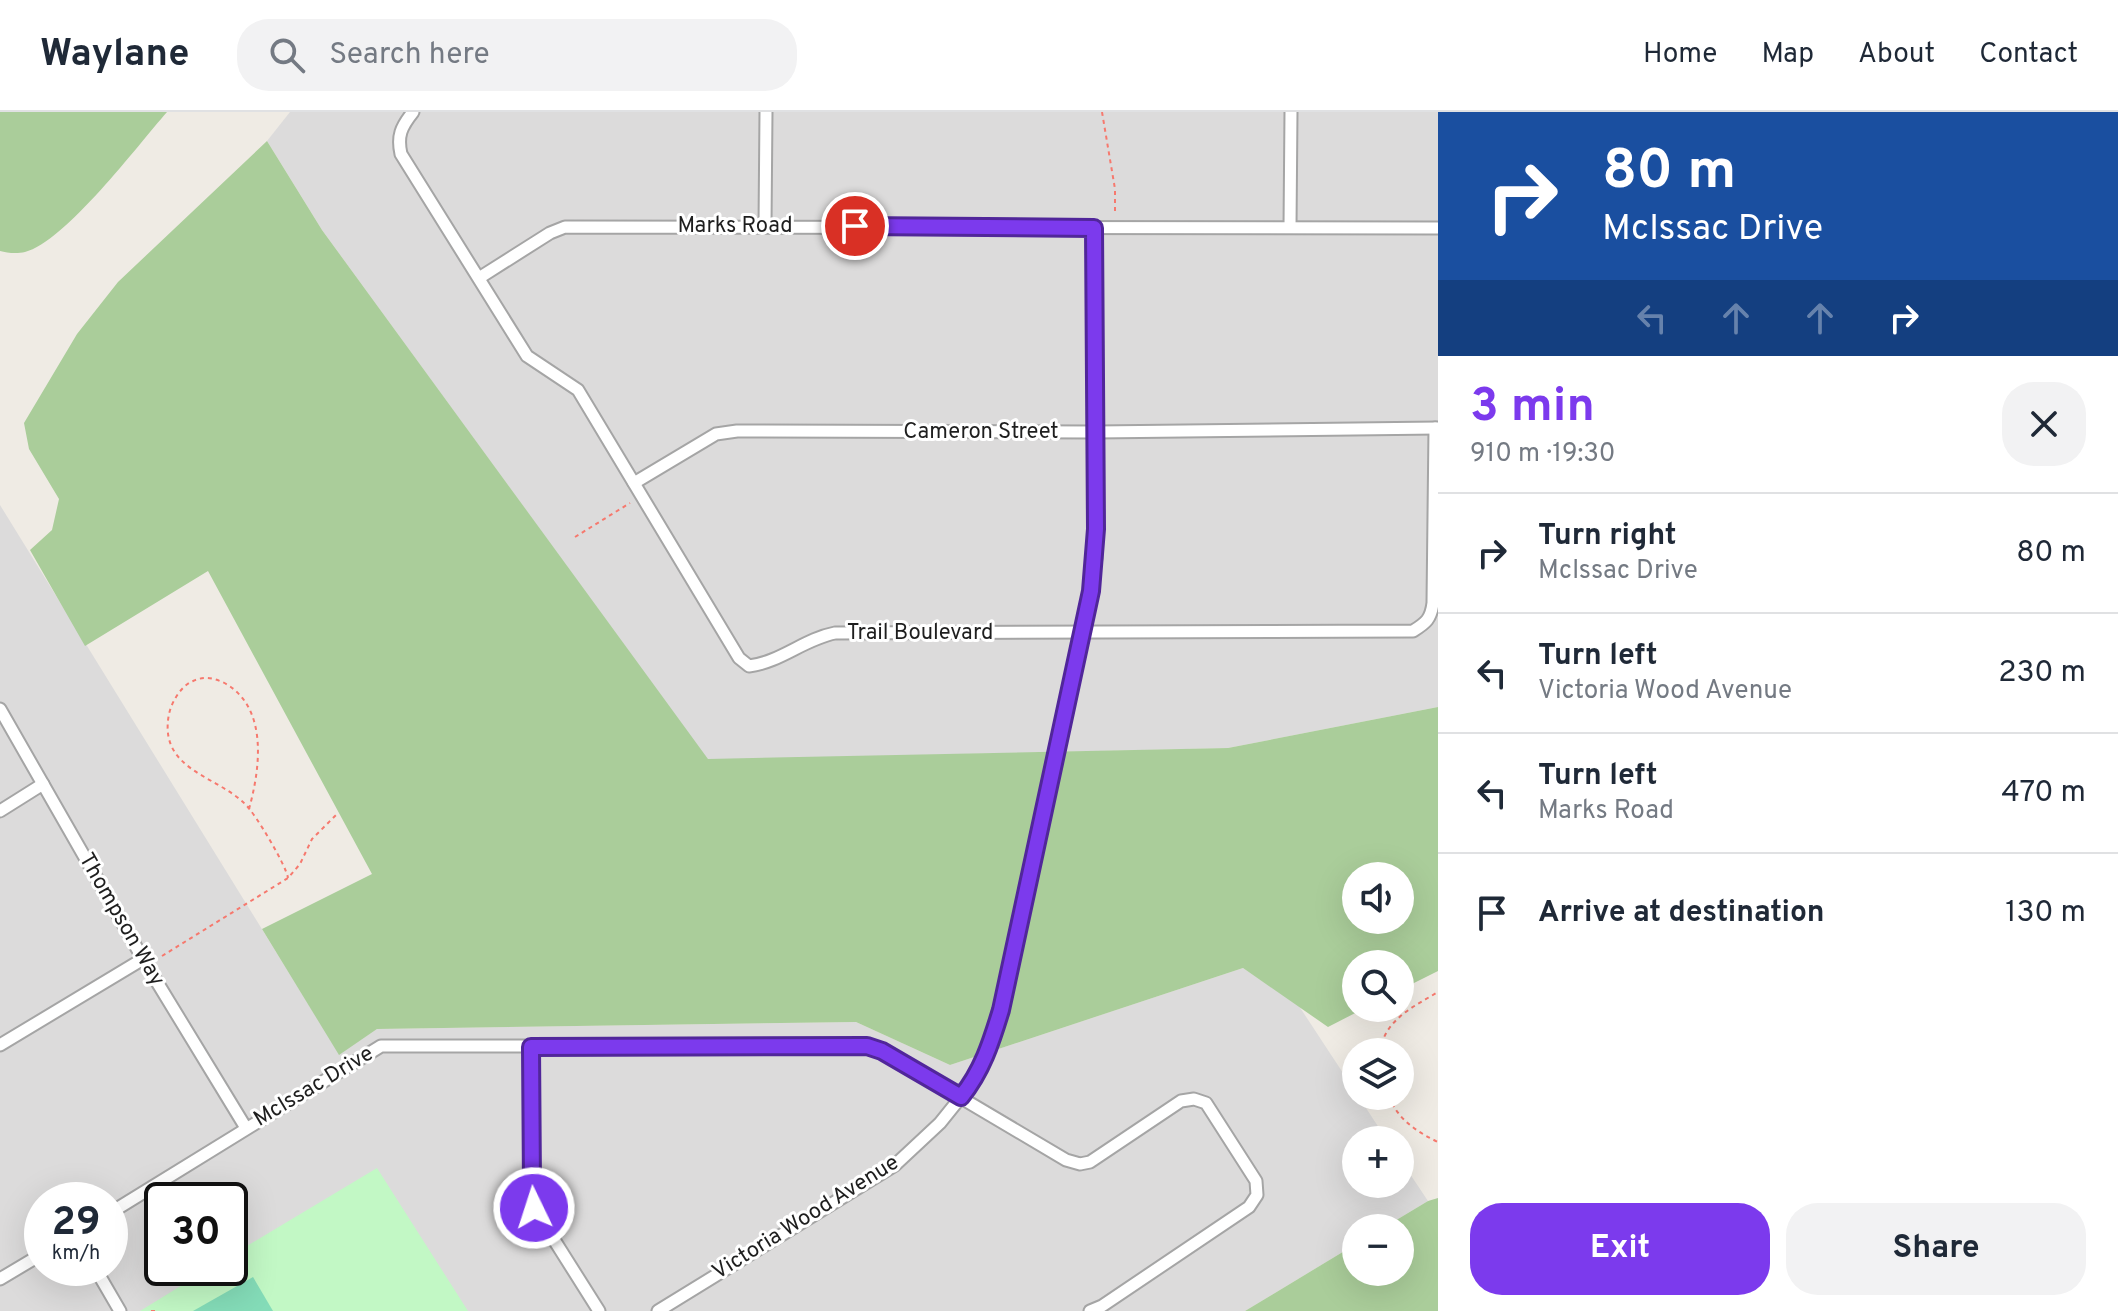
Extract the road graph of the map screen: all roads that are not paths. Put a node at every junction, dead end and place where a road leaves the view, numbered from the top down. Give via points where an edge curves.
1 (413, 112) edge
2 (766, 112) edge
3 (1291, 112) edge
4 (765, 225) junction
5 (1290, 227) junction
6 (1094, 228) junction
7 (1438, 228) edge
8 (479, 278) junction
9 (1436, 428) edge
10 (1096, 432) junction
11 (634, 483) junction
12 (1083, 633) junction
13 (0, 709) edge
14 (43, 784) junction
15 (0, 811) edge
16 (143, 959) junction
17 (0, 1045) edge
18 (531, 1047) junction
19 (961, 1097) junction
20 (246, 1128) junction
21 (128, 1202) edge
22 (24, 1265) edge
23 (0, 1279) edge
24 (105, 1286) edge
25 (120, 1311) edge
26 (599, 1311) edge
27 (658, 1311) edge
28 (1090, 1311) edge

1 - 8 street, Trail Boulevard via 402,126 401,154
2 - 4 street
3 - 5 street
4 - 6 street, Marks Road
4 - 8 street, Marks Road via 565,227
5 - 6 street, Marks Road
5 - 7 street, Marks Road
6 - 10 street, Victoria Wood Avenue
8 - 11 street, Trail Boulevard via 527,356 578,390
9 - 10 street, Cameron Street
9 - 12 street, Trail Boulevard via 1433,603 1427,623 1397,632
10 - 11 street, Cameron Street via 737,431 716,434
10 - 12 street, Victoria Wood Avenue via 1096,558
11 - 12 street, Trail Boulevard via 739,658 749,666 768,663 817,636 835,633
12 - 19 street, Victoria Wood Avenue via 1001,1010 986,1058
13 - 14 street, Thompson Way
14 - 15 street
14 - 16 street, Thompson Way
16 - 17 street
16 - 20 street, Thompson Way
18 - 19 street, McIssac Drive via 867,1046
18 - 20 street, McIssac Drive via 381,1046
18 - 26 street via 534,1208
19 - 27 street, Victoria Wood Avenue via 895,1165
19 - 28 street, McIssac Drive via 1080,1164 1181,1101 1194,1099 1206,1103 1256,1181 1257,1195 1249,1207
20 - 21 street, McIssac Drive
22 - 23 street
24 - 25 street

